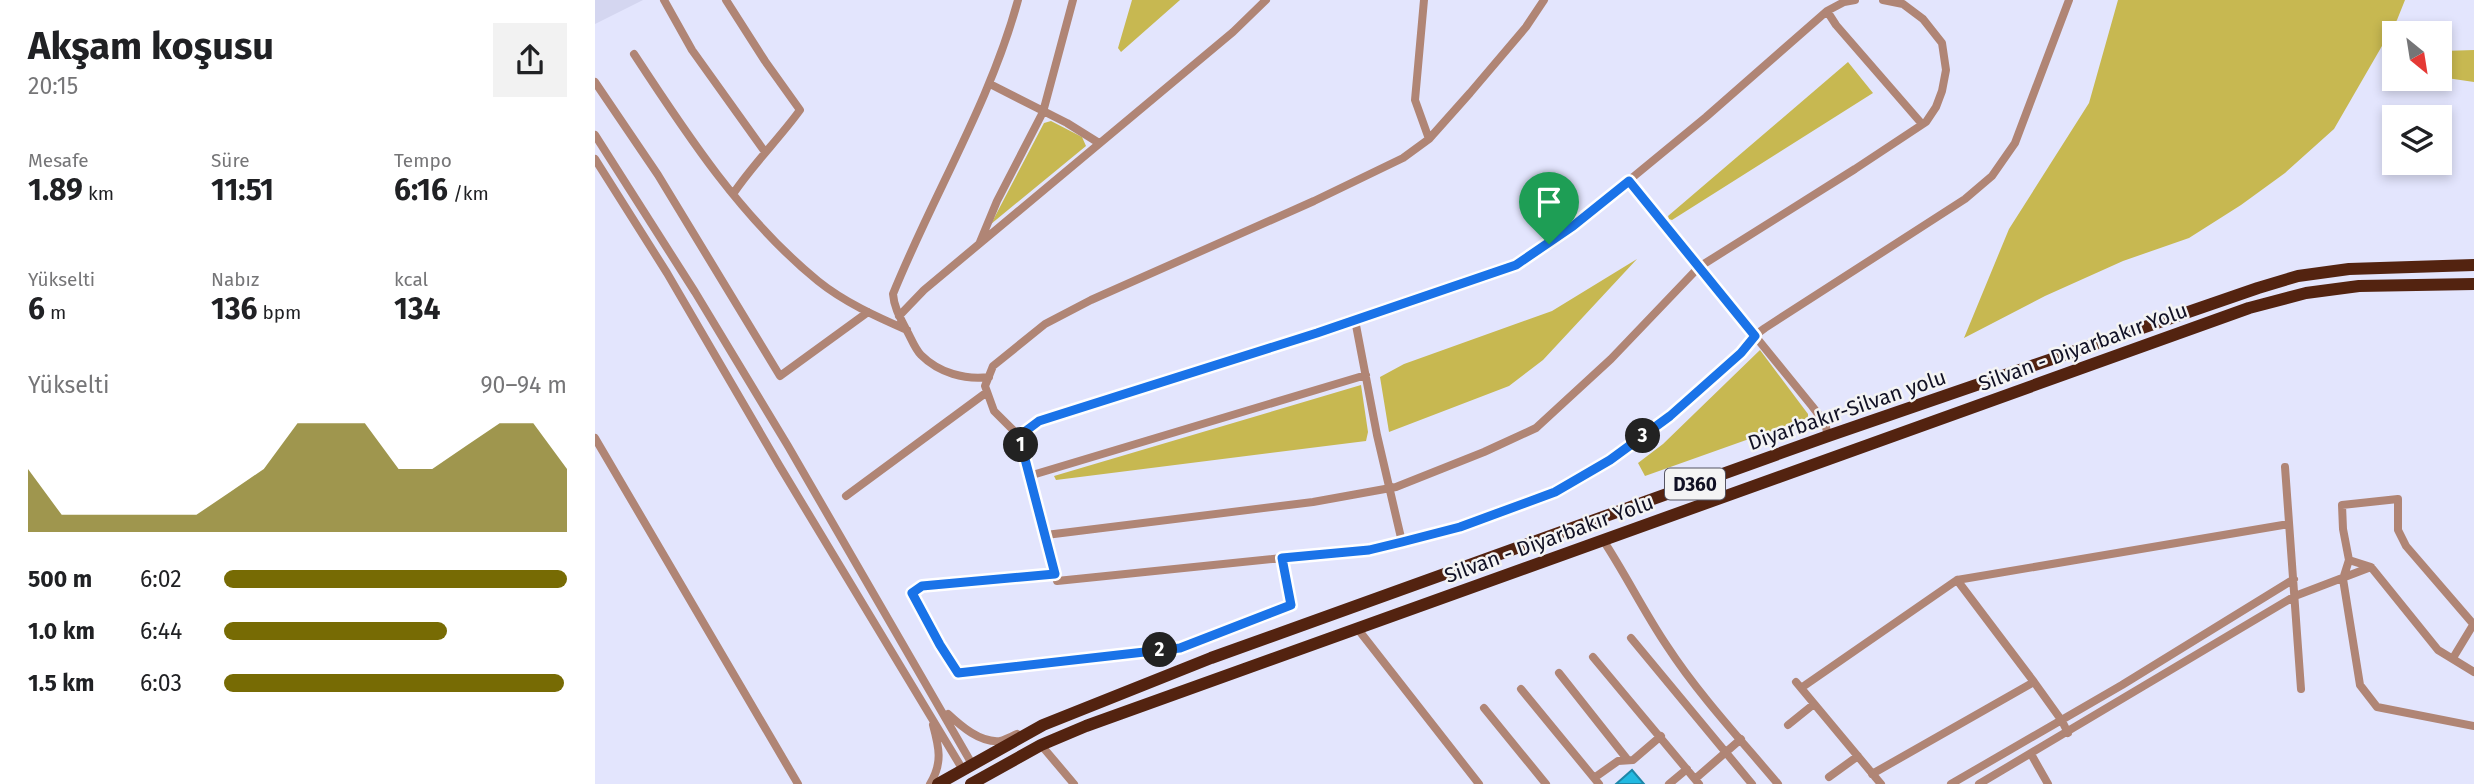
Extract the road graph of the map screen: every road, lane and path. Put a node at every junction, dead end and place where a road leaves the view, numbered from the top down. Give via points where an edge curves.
1 (664, 0) edge
2 (726, 0) edge
3 (1019, 0) edge
4 (1073, 0) edge
5 (1266, 0) edge
6 (1424, 0) edge
7 (1544, 0) edge
8 (1855, 0) edge
9 (1883, 0) edge
10 (2069, 0) edge
11 (1827, 11) junction
12 (634, 54) dead end
13 (595, 82) edge
14 (990, 84) junction
15 (1043, 112) junction
16 (1922, 124) junction
17 (595, 135) edge
18 (1429, 139) junction
19 (1099, 143) junction
20 (765, 152) junction
21 (595, 159) edge
22 (1629, 181) junction
23 (733, 194) junction
24 (979, 245) junction
25 (2474, 265) edge
26 (1699, 267) junction
27 (2474, 284) edge
28 (868, 312) junction
29 (899, 316) junction
30 (1355, 320) junction
31 (907, 330) junction
32 (1755, 336) junction
33 (1366, 374) junction
34 (989, 377) junction
35 (987, 392) junction
36 (1019, 436) junction
37 (1828, 436) junction
38 (595, 438) edge
39 (2285, 467) dead end
40 (1029, 477) junction
41 (1389, 488) junction
42 (846, 496) dead end
43 (2289, 524) junction
44 (1046, 535) junction
45 (1603, 540) junction
46 (1402, 542) junction
47 (1282, 558) junction
48 (2349, 560) junction
49 (2371, 567) junction
50 (1055, 574) junction
51 (2294, 579) junction
52 (2343, 579) junction
53 (1957, 580) junction
54 (2295, 596) junction
55 (2473, 625) edge
56 (1357, 628) junction
57 (1631, 638) dead end
58 (1593, 657) dead end
59 (2452, 658) junction
60 (2474, 672) edge
61 (1559, 673) dead end
62 (2034, 682) junction
63 (1521, 689) dead end
64 (2301, 689) dead end
65 (1814, 704) junction
66 (940, 707) junction
67 (1485, 708) dead end
68 (929, 712) junction
69 (2062, 721) junction
70 (1043, 725) junction
71 (1788, 725) dead end
72 (2474, 726) edge
73 (2068, 733) junction
74 (1661, 736) junction
75 (1741, 739) junction
76 (1041, 745) junction
77 (1727, 752) junction
78 (2031, 754) junction
79 (1858, 756) junction
80 (1626, 759) junction
81 (968, 767) junction
82 (1687, 769) junction
83 (1872, 774) junction
84 (1829, 777) dead end
85 (1596, 781) edge
86 (1697, 782) edge
87 (798, 784) edge
88 (930, 784) edge
89 (939, 784) edge
90 (971, 784) edge
91 (1074, 784) edge
92 (1479, 784) edge
93 (1546, 784) edge
94 (1669, 784) edge
95 (1752, 784) edge
96 (1778, 784) edge
97 (1881, 784) edge
98 (1951, 784) edge
99 (1979, 784) edge
100 (2048, 784) edge

1 - 20 street via 692,50
2 - 20 street via 800,110
3 - 14 street
4 - 15 street
5 - 19 street
6 - 18 street via 1415,100
7 - 18 street
8 - 11 street
9 - 16 street via 1913,11 1942,43 1943,91
10 - 32 street via 2015,143 1992,176 1965,199
11 - 16 street
11 - 22 street
12 - 23 street
13 - 28 street via 658,175 780,376
14 - 15 street
14 - 29 street via 894,294
15 - 19 street
15 - 24 street
16 - 26 street
17 - 66 street via 695,292
18 - 34 street via 1403,158 1314,201 1045,324 993,366
19 - 24 street
20 - 23 street
21 - 68 street
22 - 26 street
22 - 30 street via 1516,265
23 - 28 street via 820,283
24 - 29 street
25 - 37 highway, Diyarbakır-Silvan yolu / D360 via 2349,269 2298,276
26 - 32 street
26 - 41 street via 1611,359 1536,428
27 - 45 highway, Silvan - Diyarbakır Yolu / D360 via 2359,286 2306,293 2249,308
28 - 31 street
29 - 31 street
30 - 33 street
30 - 36 street via 1039,421
31 - 34 street via 920,354 944,370 973,379
32 - 37 street via 1825,424
32 - 46 street via 1670,416 1610,460 1555,492 1460,527
33 - 40 street
33 - 41 street
34 - 35 street
35 - 36 street via 994,411
35 - 42 street
36 - 40 street
37 - 70 highway, Diyarbakır-Silvan yolu / D360 via 1211,658
38 - 87 street
39 - 43 street
40 - 44 street
41 - 44 street via 1313,502
41 - 46 street
43 - 51 street
43 - 53 street
44 - 50 street
45 - 56 highway, Silvan - Diyarbakır Yolu / D360
45 - 75 street via 1665,644
46 - 47 street via 1369,550
47 - 50 street via 1057,582
47 - 50 street via 1291,605 1180,648 958,673 912,593 922,586
48 - 49 street
48 - 52 street
48 - 55 street via 2342,505 2398,499 2398,530 2406,545
49 - 52 street
49 - 59 street via 2438,650
51 - 54 street
51 - 69 street
52 - 54 street
52 - 72 street via 2360,685 2367,696 2377,707
53 - 62 street
53 - 65 street via 1798,685
54 - 64 street
54 - 73 street
55 - 59 street
56 - 76 highway, Silvan - Diyarbakır Yolu / D360
56 - 92 street
57 - 77 street
58 - 74 street
59 - 60 street
61 - 80 street
62 - 69 street
62 - 83 street
63 - 85 street
65 - 71 street
65 - 79 street
66 - 70 street via 957,722 1000,741
66 - 81 street
67 - 93 street
68 - 81 street
68 - 88 street via 940,748 937,773
69 - 73 street
69 - 98 street
70 - 81 highway, Diyarbakır-Silvan yolu / D360
73 - 78 street
74 - 80 street via 1633,760
74 - 82 street
75 - 77 street
75 - 96 street
76 - 90 highway, Silvan - Diyarbakır Yolu / D360
76 - 91 street
77 - 86 street
77 - 95 street
78 - 99 street
78 - 100 street
79 - 83 street
79 - 84 street
80 - 85 street
81 - 89 highway, Diyarbakır-Silvan yolu / D360
82 - 86 street
82 - 94 street
83 - 97 street

